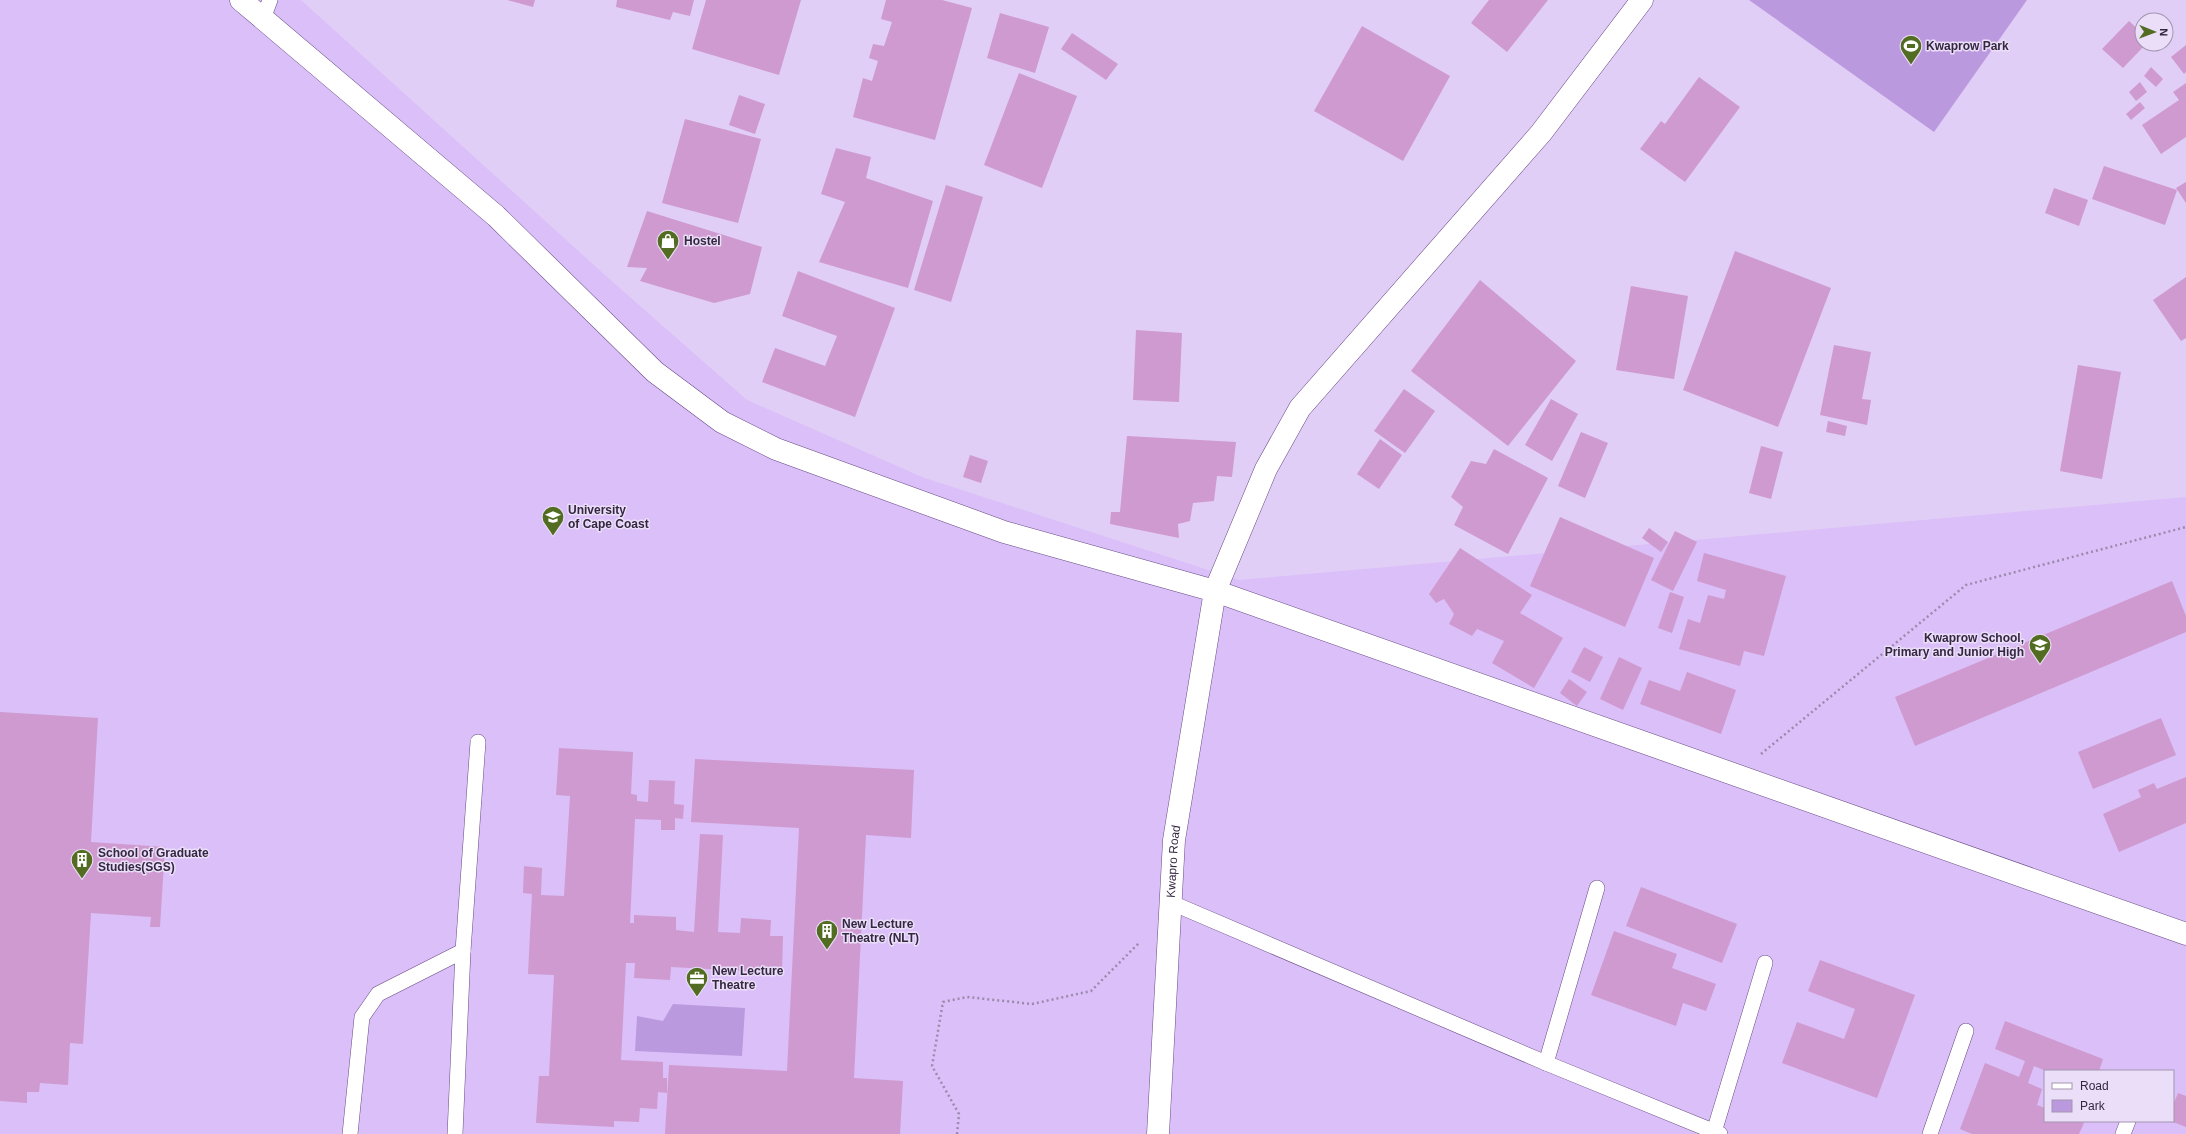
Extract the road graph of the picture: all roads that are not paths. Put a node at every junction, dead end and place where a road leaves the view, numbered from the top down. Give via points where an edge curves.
1 (241, 0) edge
2 (1642, 0) edge
3 (267, 9) edge
4 (1215, 591) junction
5 (478, 742) dead end
6 (1597, 888) dead end
7 (1172, 903) junction
8 (2186, 934) edge
9 (463, 951) junction
10 (1765, 963) dead end
11 (1966, 1031) dead end
12 (1546, 1063) junction
13 (2128, 1122) edge
14 (1717, 1133) edge
15 (350, 1134) edge
16 (455, 1134) edge
17 (1158, 1134) edge
18 (1930, 1134) edge
19 (2123, 1134) edge

1 - 3 street
2 - 4 street, Kwapro Road via 1541,133 1300,408 1266,469
3 - 4 street via 496,216 655,372 722,422 776,449 1004,532
4 - 7 street, Kwapro Road via 1174,840
4 - 8 street
5 - 9 lane
6 - 12 lane
7 - 12 lane
7 - 17 street, Kwapro Road
9 - 15 lane via 378,994 362,1017
9 - 16 lane
10 - 14 lane
11 - 18 lane
12 - 14 lane
13 - 19 lane

